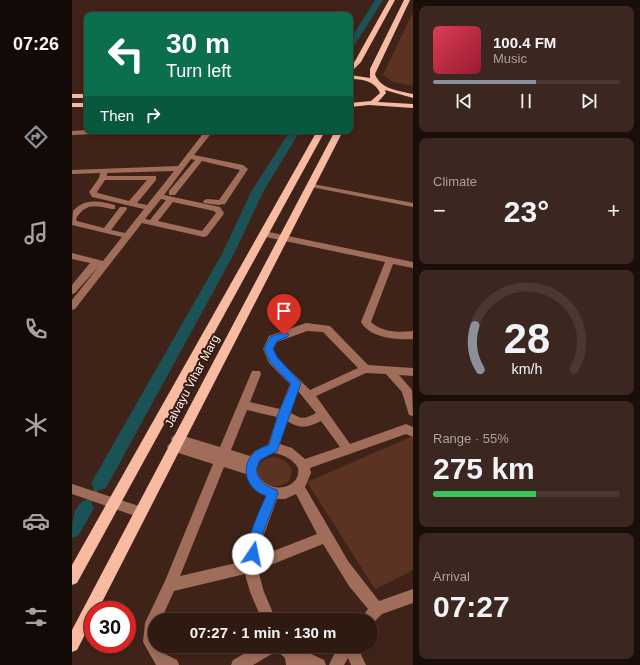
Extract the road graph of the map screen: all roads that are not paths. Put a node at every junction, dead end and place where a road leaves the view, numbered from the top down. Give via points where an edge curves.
1 (392, 0) edge
2 (407, 0) edge
3 (353, 68) edge
4 (353, 77) edge
5 (376, 84) junction
6 (72, 96) edge
7 (84, 96) edge
8 (413, 96) edge
9 (364, 104) junction
10 (72, 105) edge
11 (84, 105) edge
12 (353, 105) edge
13 (413, 106) edge
14 (353, 110) edge
15 (84, 132) edge
16 (72, 133) edge
17 (207, 134) edge
18 (319, 134) edge
19 (338, 134) edge
20 (189, 156) junction
21 (200, 158) junction
22 (180, 168) junction
23 (72, 172) edge
24 (104, 174) junction
25 (311, 185) junction
26 (160, 193) junction
27 (171, 196) junction
28 (131, 204) junction
29 (413, 205) edge
30 (123, 209) junction
31 (145, 214) junction
32 (72, 220) edge
33 (152, 223) junction
34 (106, 231) junction
35 (264, 234) junction
36 (128, 236) junction
37 (284, 238) junction
38 (72, 256) edge
39 (390, 260) junction
40 (101, 263) junction
41 (413, 265) edge
42 (72, 291) edge
43 (72, 307) edge
44 (413, 335) edge
45 (365, 369) junction
46 (390, 371) junction
47 (413, 372) edge
48 (256, 374) dead end
49 (296, 383) junction
50 (309, 395) junction
51 (244, 405) junction
52 (413, 410) edge
53 (283, 414) junction
54 (323, 415) junction
55 (413, 432) edge
56 (175, 443) junction
57 (273, 448) junction
58 (348, 450) junction
59 (223, 457) junction
60 (303, 465) junction
61 (252, 466) junction
62 (298, 486) junction
63 (77, 491) edge
64 (273, 494) junction
65 (108, 501) junction
66 (141, 512) junction
67 (326, 537) junction
68 (251, 566) junction
69 (72, 578) edge
70 (170, 586) junction
71 (413, 596) edge
72 (377, 608) junction
73 (266, 613) edge
74 (373, 613) edge
75 (72, 645) edge
76 (259, 653) edge
77 (342, 653) edge
78 (353, 653) edge
79 (289, 655) edge
80 (172, 665) edge
81 (238, 665) edge
82 (319, 665) edge
83 (336, 665) edge
84 (359, 665) edge

1 - 3 main road
2 - 5 main road via 373,69
4 - 5 main road
5 - 8 main road
5 - 9 main road via 382,90 382,96 376,101
6 - 7 main road
9 - 12 main road
9 - 13 main road
9 - 14 main road
10 - 11 main road
15 - 16 street
17 - 20 street
18 - 35 main road, Jalvayu Vihar Marg
19 - 25 main road, Jalvayu Vihar Marg
20 - 21 street
20 - 22 street
21 - 27 street
21 - 27 street via 244,169 222,202
22 - 24 street
22 - 26 street
23 - 24 street
24 - 28 street via 93,192 95,195
24 - 28 street via 153,178
25 - 29 street
25 - 37 main road, Jalvayu Vihar Marg
26 - 27 street
26 - 31 street
27 - 33 street
27 - 33 street via 217,209 220,213 204,234
28 - 31 street
30 - 31 street
30 - 32 street via 87,203 76,211
30 - 34 street
31 - 33 street
31 - 36 street
32 - 34 street via 73,223
34 - 36 street
35 - 37 street
35 - 65 main road, Jalvayu Vihar Marg
36 - 40 street
37 - 39 street
37 - 56 main road, Jalvayu Vihar Marg
38 - 40 street
39 - 41 street
39 - 44 street via 366,325 370,329 392,334
40 - 42 street
40 - 43 street
45 - 46 street
45 - 49 street via 326,329 306,327 273,339 268,349 273,360
45 - 50 street
46 - 47 street
46 - 52 street via 407,390
48 - 51 street
49 - 50 street
49 - 53 street
50 - 54 street
51 - 53 street
51 - 59 street
53 - 54 street via 300,423 307,423
53 - 57 street
54 - 58 street
55 - 58 street via 406,429
56 - 59 street
56 - 66 main road, Jalvayu Vihar Marg
57 - 60 street via 288,450 295,454
57 - 61 street via 260,453
58 - 60 street
59 - 61 street
59 - 70 street
60 - 62 street via 303,480
61 - 64 street via 252,478 257,485
62 - 64 street via 291,491
62 - 67 street
63 - 65 street
64 - 68 street via 258,530
65 - 66 street
65 - 69 main road, Jalvayu Vihar Marg
66 - 75 main road, Jalvayu Vihar Marg
67 - 68 street
67 - 72 street via 362,594
68 - 70 street
68 - 73 street
70 - 80 street via 152,623 150,642 160,659
71 - 72 street
72 - 74 street
76 - 81 street
77 - 83 street
78 - 84 street
79 - 82 street

